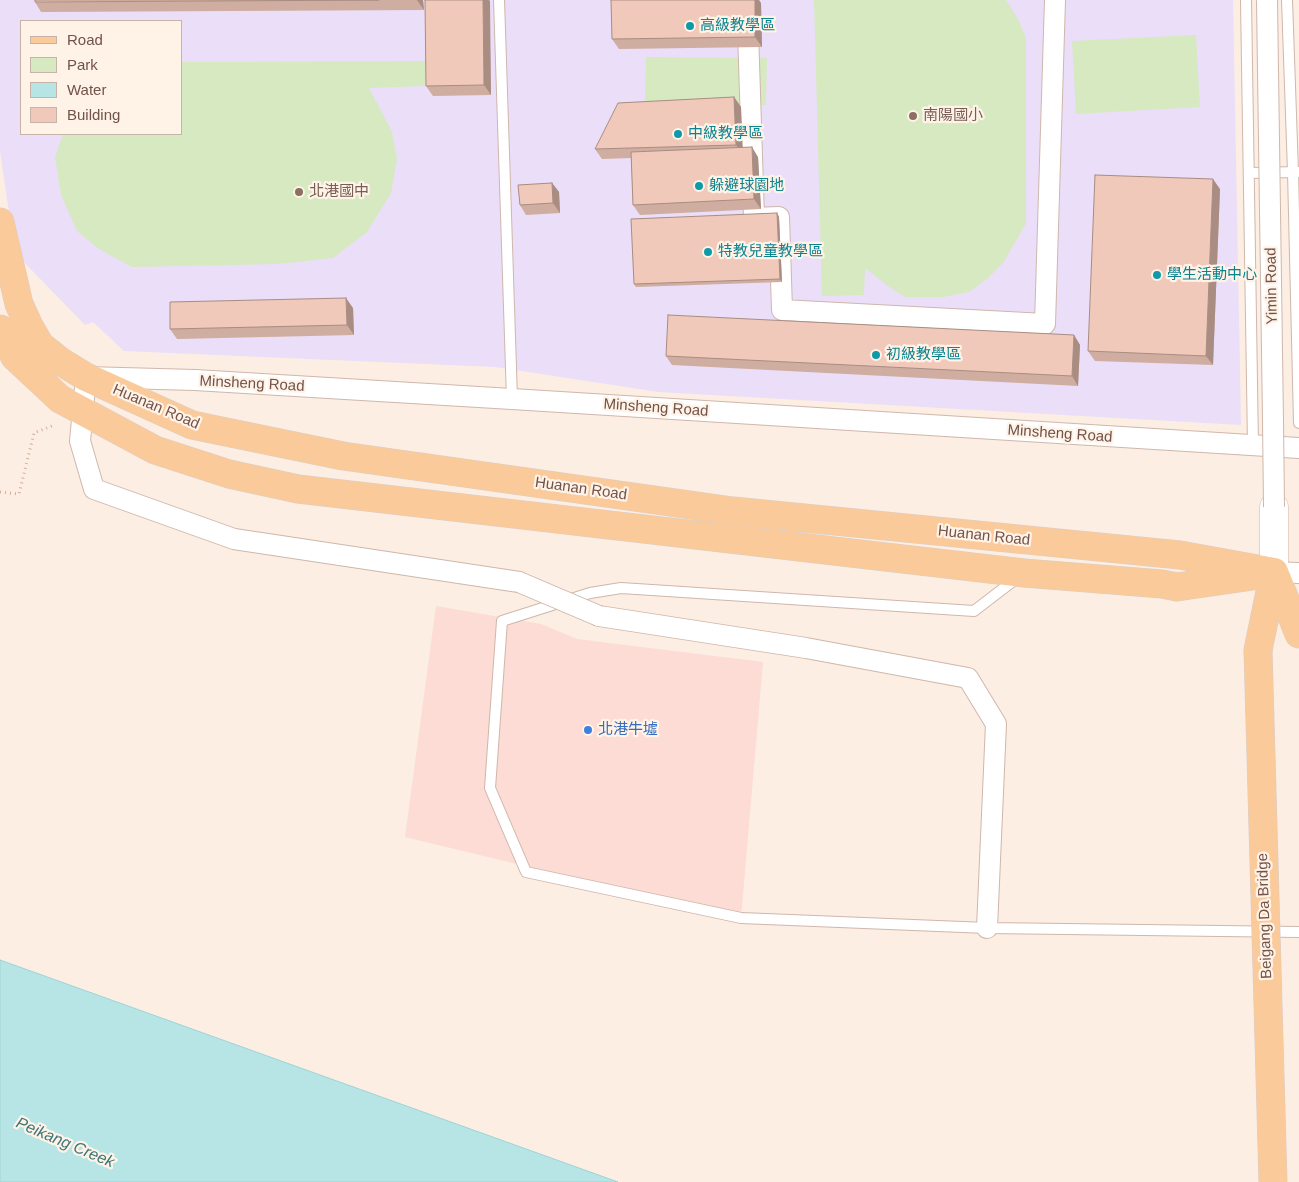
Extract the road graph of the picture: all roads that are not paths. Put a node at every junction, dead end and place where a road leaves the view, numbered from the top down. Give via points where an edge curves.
1 (499, 0) edge
2 (748, 0) edge
3 (1055, 0) edge
4 (1246, 0) edge
5 (1267, 0) edge
6 (1287, 0) edge
7 (1296, 172) edge
8 (1249, 173) junction
9 (0, 222) edge
10 (0, 329) edge
11 (5, 356) edge
12 (86, 377) junction
13 (512, 399) junction
14 (84, 411) junction
15 (1299, 423) edge
16 (1253, 446) junction
17 (1299, 448) edge
18 (1274, 507) joint
19 (1286, 572) edge
20 (1024, 573) junction
21 (1299, 634) edge
22 (987, 928) junction
23 (1299, 932) edge
24 (1273, 1182) edge

1 - 13 lane
2 - 3 street via 754,218 780,217 782,310 1045,324
4 - 8 lane, Yimin Road
5 - 18 street, Yimin Road, bridge
6 - 7 lane, Yimin Road
7 - 8 lane
7 - 15 lane, Yimin Road
8 - 16 lane, Yimin Road
9 - 12 main road, Huanan Road via 19,304 29,326 40,345
10 - 11 main road, Huanan Road
11 - 12 main road, Minsheng Road
11 - 14 main road, Huanan Road via 60,399
12 - 13 street, Minsheng Road
12 - 14 street
12 - 19 main road, Huanan Road via 192,425 343,456 733,511 1180,555
13 - 16 street, Minsheng Road
14 - 20 main road, Huanan Road via 155,450 229,474 298,489
14 - 22 street, bridge via 80,441 94,489 234,539 519,582 599,616 806,648 968,678 996,724
16 - 17 street, Minsheng Road
18 - 19 main road, Yimin Road
19 - 20 main road, Huanan Road via 1177,587
19 - 21 main road
19 - 24 main road, Beigang Da Bridge, bridge via 1258,650
20 - 22 lane via 974,611 621,588 590,593 502,621 490,788 526,872 740,918
22 - 23 lane

